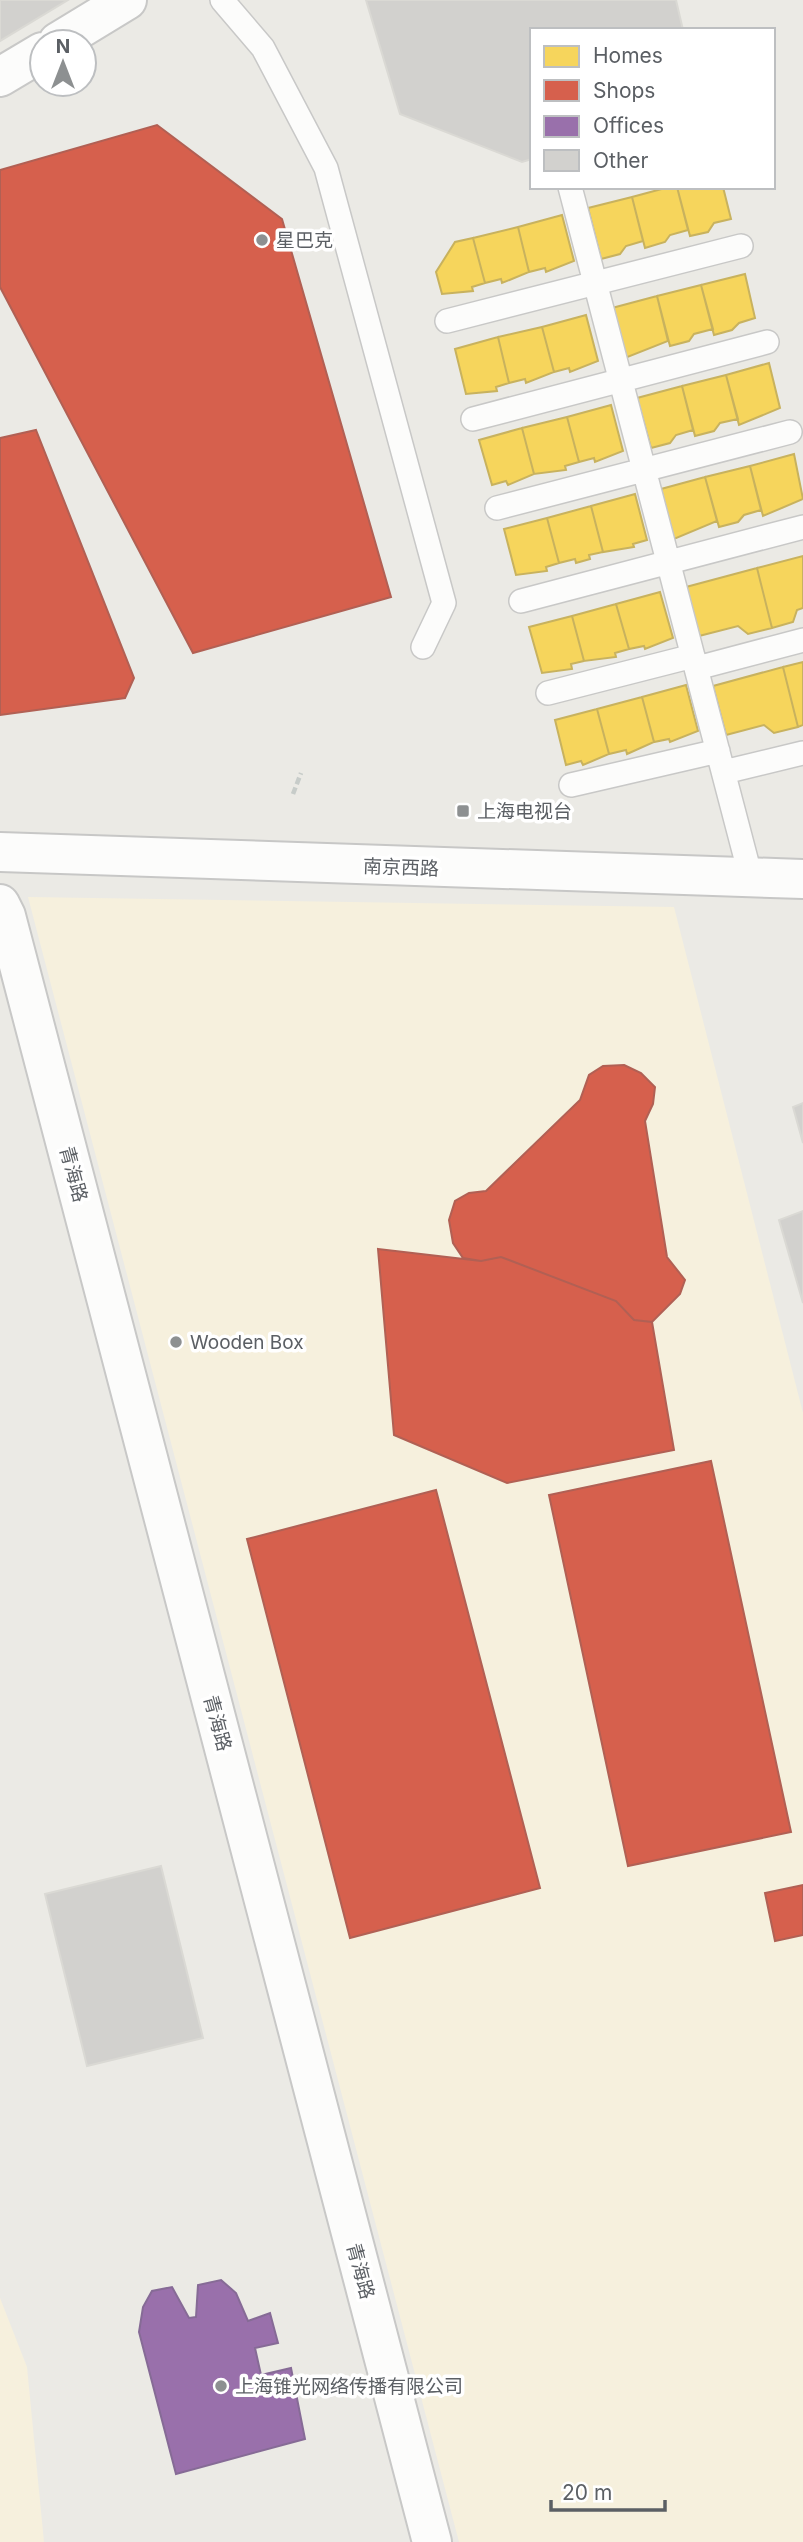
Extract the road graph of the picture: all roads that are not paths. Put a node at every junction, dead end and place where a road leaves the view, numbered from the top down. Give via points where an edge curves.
1 (127, 0) edge
2 (222, 0) edge
3 (81, 28) edge
4 (28, 60) edge
5 (0, 77) edge
6 (571, 189) edge
7 (741, 246) dead end
8 (595, 283) junction
9 (447, 321) dead end
10 (767, 342) dead end
11 (621, 379) junction
12 (473, 419) dead end
13 (790, 432) dead end
14 (645, 470) junction
15 (497, 508) dead end
16 (803, 527) edge
17 (669, 562) junction
18 (521, 601) dead end
19 (803, 640) edge
20 (423, 648) dead end
21 (695, 662) junction
22 (548, 693) dead end
23 (803, 752) edge
24 (721, 762) junction
25 (571, 785) dead end
26 (0, 852) edge
27 (751, 878) junction
28 (803, 879) edge
29 (0, 904) edge
30 (432, 2542) edge

1 - 3 street
2 - 20 lane via 263,48 327,168 444,603
4 - 5 street
6 - 8 lane
7 - 8 lane
8 - 9 lane
8 - 11 lane
10 - 11 lane
11 - 12 lane
11 - 14 lane
13 - 14 lane
14 - 15 lane
14 - 17 lane
16 - 17 lane
17 - 18 lane
17 - 21 lane
19 - 21 lane
21 - 22 lane
21 - 24 lane
23 - 24 lane
24 - 25 lane
24 - 27 lane
26 - 27 street, 南京西路
27 - 28 street, 南京西路
29 - 30 street, 青海路

